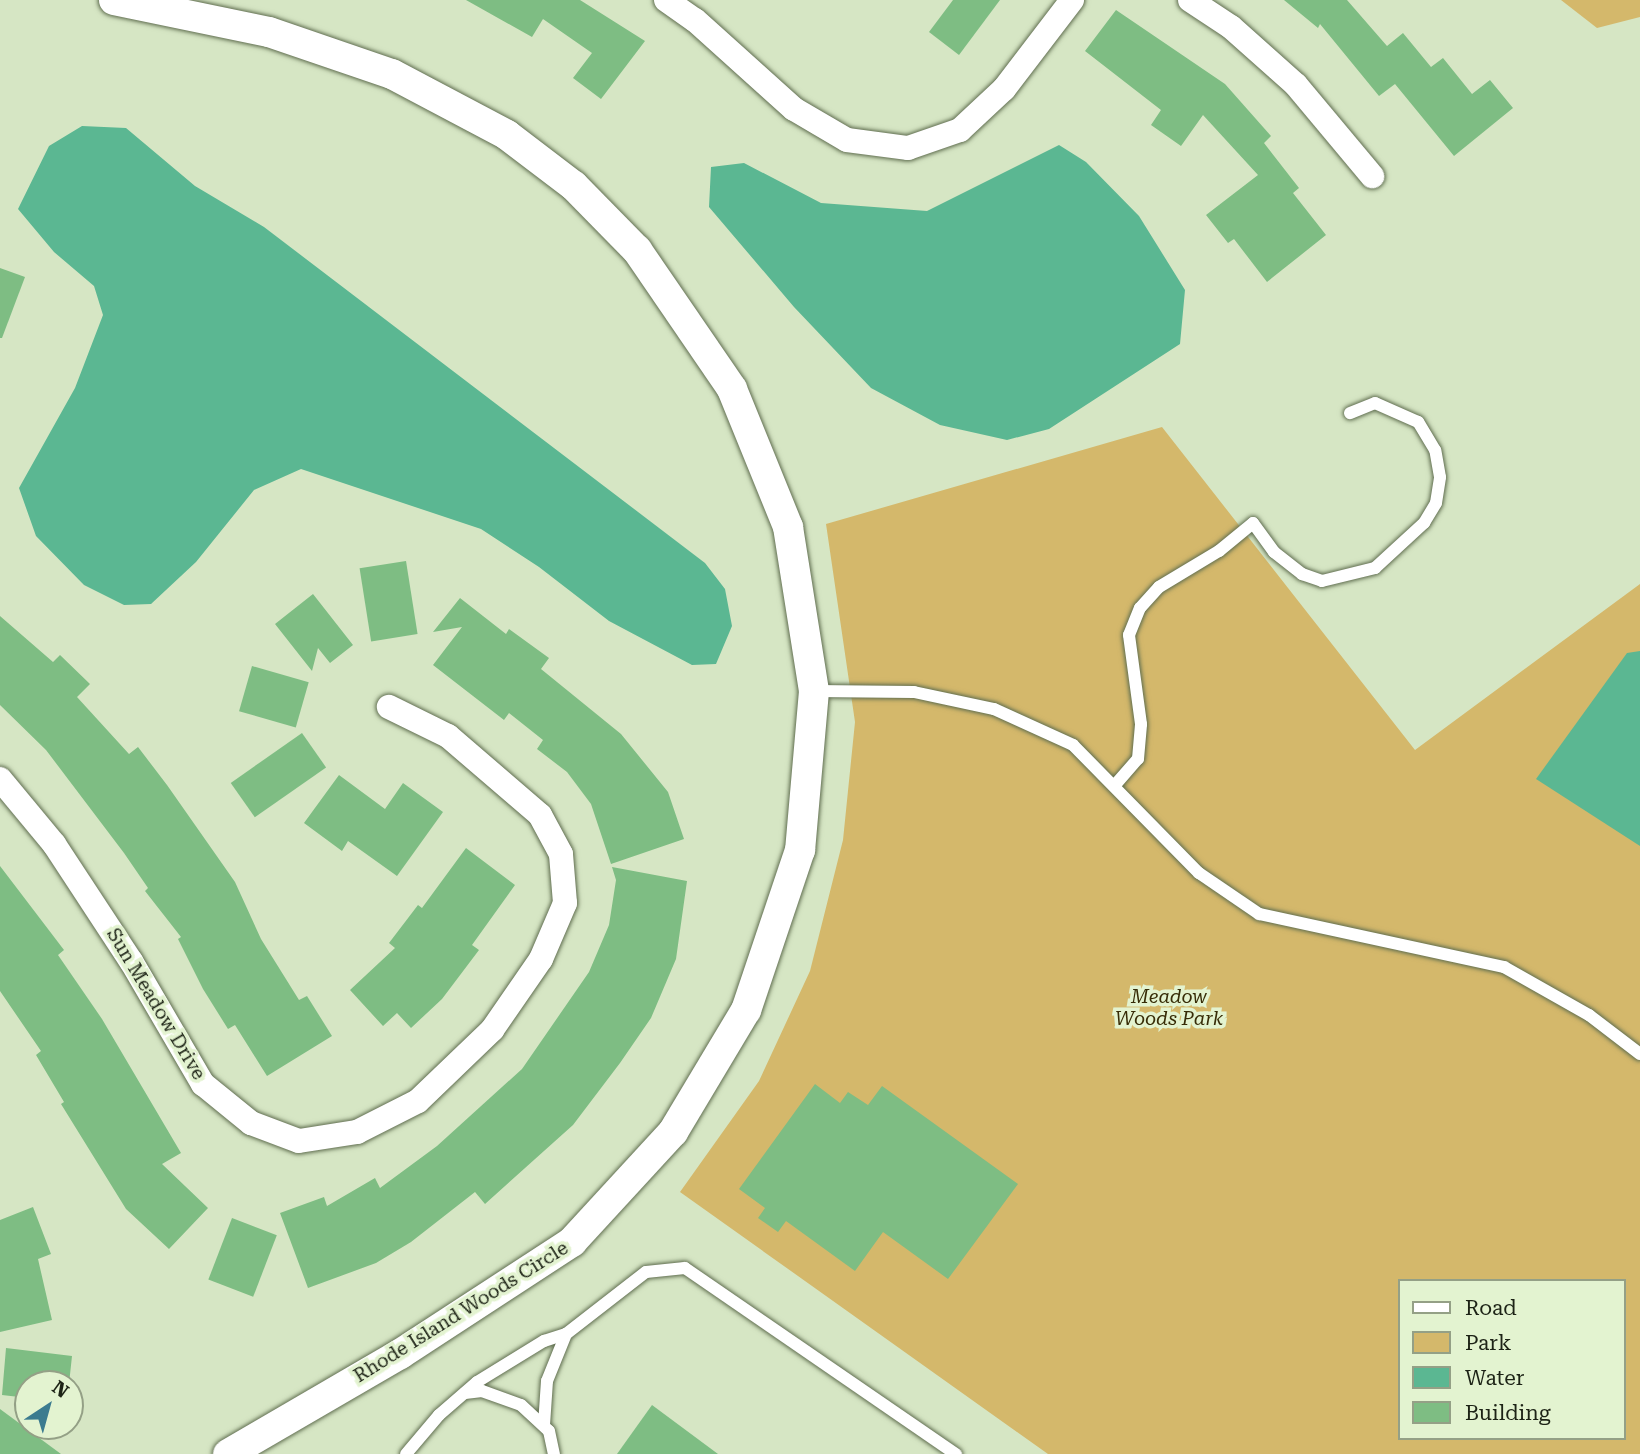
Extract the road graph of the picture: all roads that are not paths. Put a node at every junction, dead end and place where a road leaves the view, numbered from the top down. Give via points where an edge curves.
1 (114, 0) edge
2 (666, 0) edge
3 (1072, 0) edge
4 (1190, 0) edge
5 (1372, 176) dead end
6 (1350, 413) dead end
7 (814, 691) junction
8 (389, 708) dead end
9 (0, 779) edge
10 (1115, 785) junction
11 (1640, 1054) edge
12 (566, 1334) junction
13 (465, 1393) junction
14 (544, 1425) junction
15 (228, 1454) edge
16 (406, 1454) edge
17 (554, 1454) edge
18 (956, 1454) edge

1 - 7 street, Rhode Island Woods Circle via 269,32 392,74 507,135 574,186 637,250 732,389 788,527
2 - 3 street via 695,20 794,109 847,140 908,148 960,130 1004,89
4 - 5 street via 1231,27 1296,85
6 - 10 lane via 1375,403 1418,422 1435,450 1440,477 1436,503 1424,523 1375,568 1322,581 1302,574 1274,552 1253,523 1219,551 1159,587 1140,608 1129,635 1141,724 1138,759
7 - 10 lane via 914,692 994,709 1073,745
7 - 15 street, Rhode Island Woods Circle via 800,849 746,1010 673,1132 572,1242 400,1354
8 - 9 street, Sun Meadow Drive via 448,736 540,815 561,854 565,903 541,959 492,1030 418,1101 357,1132 299,1141 251,1123 203,1084 131,961 54,844
10 - 11 lane via 1199,873 1259,914 1504,967 1589,1015
12 - 13 lane via 534,1347
12 - 14 lane via 547,1381
12 - 18 lane via 646,1272 685,1268
13 - 14 lane via 499,1395 522,1405
13 - 16 lane
14 - 17 lane

